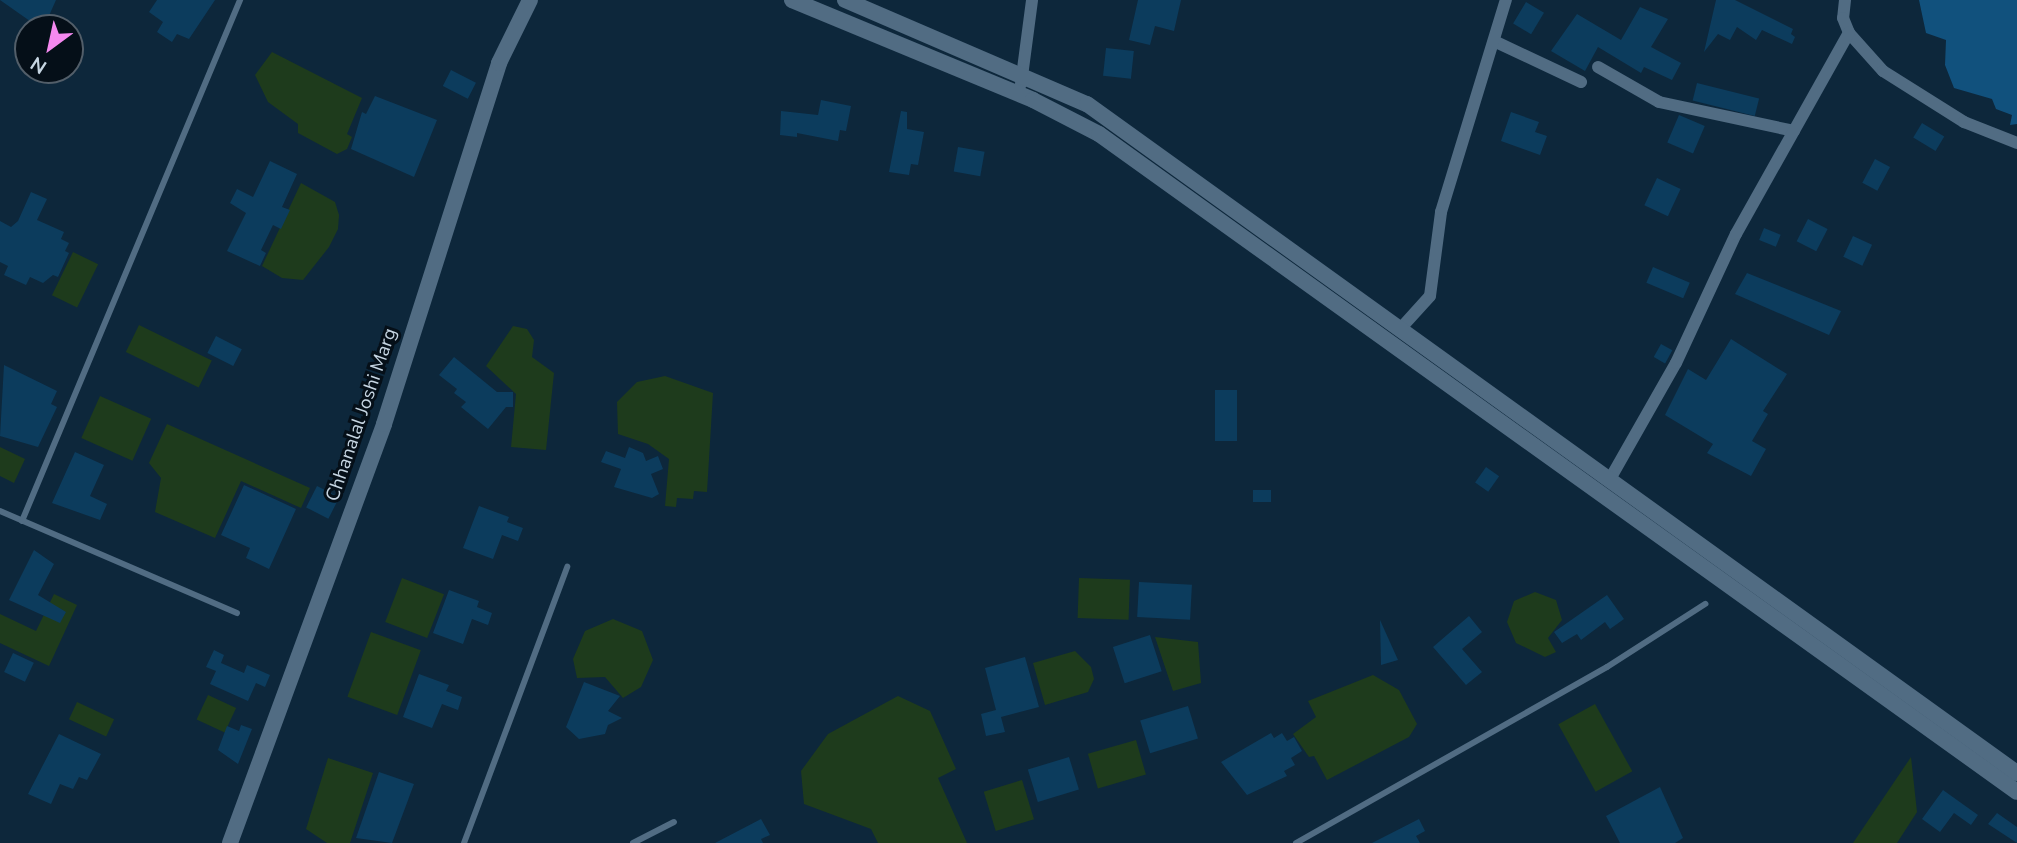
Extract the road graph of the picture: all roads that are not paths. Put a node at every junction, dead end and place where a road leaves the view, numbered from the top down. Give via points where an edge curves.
1 (240, 0) edge
2 (530, 0) edge
3 (792, 0) edge
4 (845, 0) edge
5 (1032, 0) edge
6 (1506, 0) edge
7 (1842, 1) edge
8 (1849, 33) junction
9 (1496, 42) junction
10 (1598, 67) dead end
11 (1022, 75) junction
12 (1581, 82) dead end
13 (1019, 94) junction
14 (1794, 131) junction
15 (2017, 143) edge
16 (1401, 328) junction
17 (1610, 479) junction
18 (0, 512) edge
19 (22, 521) junction
20 (567, 567) dead end
21 (1706, 604) dead end
22 (237, 613) dead end
23 (2017, 773) edge
24 (2017, 792) edge
25 (674, 822) dead end
26 (230, 843) edge
27 (464, 843) edge
28 (633, 843) edge
29 (1296, 843) edge

1 - 19 lane
2 - 26 street, Chhanalal Joshi Marg via 499,63 384,424
3 - 13 street
4 - 11 street
5 - 11 street
6 - 9 street
7 - 8 street
8 - 14 street
8 - 15 street via 1883,71 1964,122
9 - 12 street
9 - 16 street via 1441,212 1430,296
10 - 14 street via 1659,103
11 - 13 street
11 - 16 street via 1087,104
13 - 24 street via 1099,134
14 - 17 street via 1736,234 1676,363
16 - 17 street
17 - 23 street
18 - 19 lane
19 - 22 lane
20 - 27 lane
21 - 29 lane via 1607,667
25 - 28 lane

